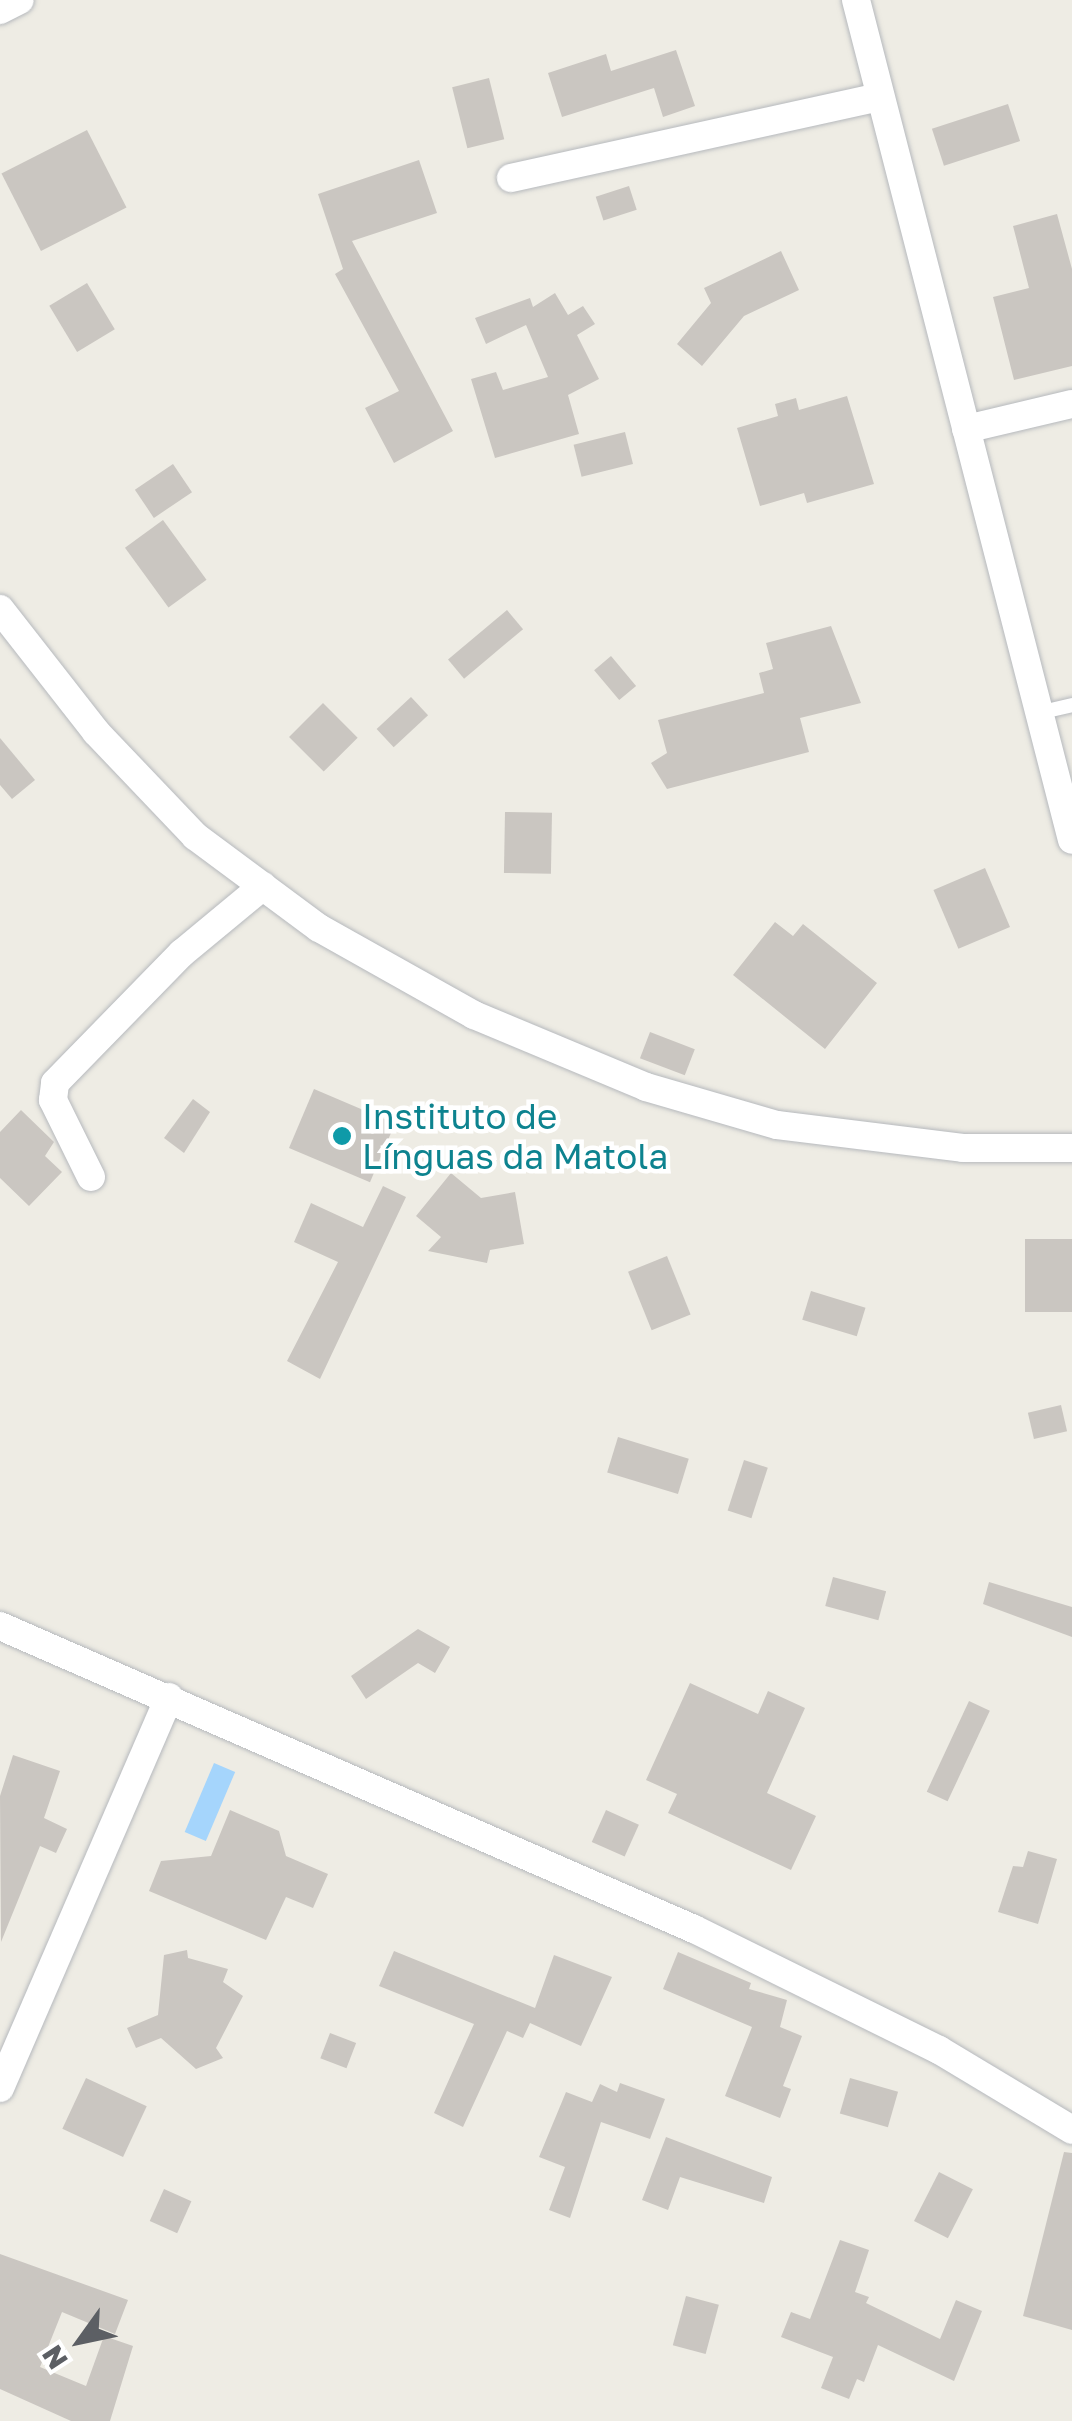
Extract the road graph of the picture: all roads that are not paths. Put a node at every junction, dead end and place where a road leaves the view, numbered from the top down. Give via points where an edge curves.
1 (20, 0) edge
2 (856, 0) edge
3 (0, 10) edge
4 (878, 97) junction
5 (511, 178) dead end
6 (1072, 404) edge
7 (966, 429) junction
8 (0, 609) edge
9 (1072, 705) edge
10 (1037, 714) junction
11 (1072, 840) edge
12 (263, 886) junction
13 (1072, 1148) edge
14 (90, 1177) dead end
15 (0, 1626) edge
16 (168, 1697) junction
17 (0, 2088) edge
18 (1072, 2130) edge

1 - 3 street
2 - 4 street
4 - 5 street
4 - 7 street
6 - 7 street
7 - 10 street
8 - 12 street via 96,732 195,836
9 - 10 lane
10 - 11 street
12 - 13 street via 319,928 474,1015 646,1087 777,1125 963,1148
12 - 14 street via 182,954 56,1083 53,1100
15 - 16 street
16 - 17 street
16 - 18 street via 694,1929 939,2050

